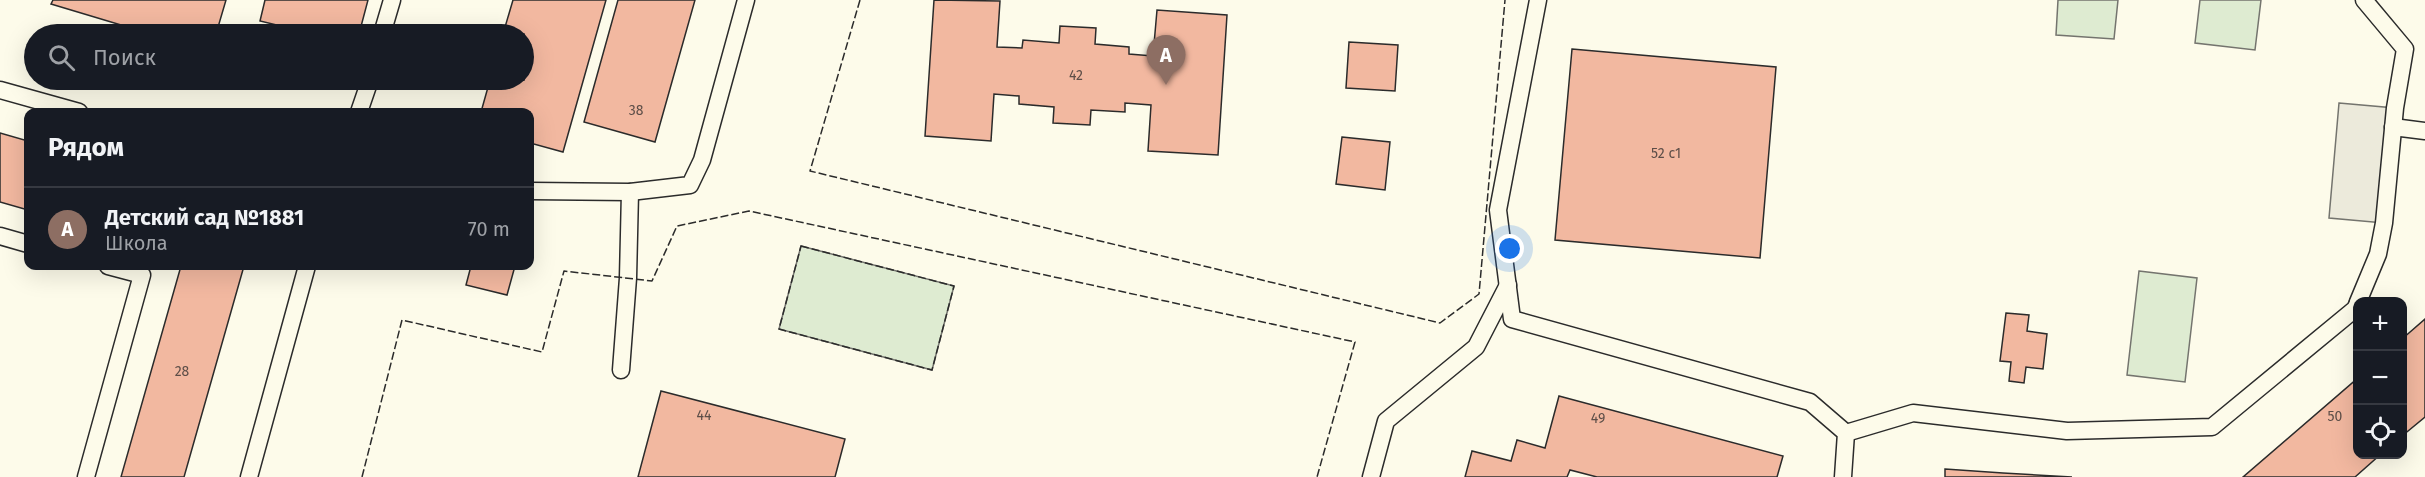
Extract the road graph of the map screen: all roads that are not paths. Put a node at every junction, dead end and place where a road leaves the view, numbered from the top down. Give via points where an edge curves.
1 (392, 0) edge
2 (746, 0) edge
3 (1538, 0) edge
4 (2364, 0) edge
5 (385, 24) edge
6 (0, 90) edge
7 (367, 90) edge
8 (65, 108) edge
9 (360, 108) edge
10 (2393, 127) junction
11 (2425, 131) edge
12 (534, 191) edge
13 (630, 192) junction
14 (0, 236) edge
15 (24, 243) edge
16 (123, 270) edge
17 (306, 270) edge
18 (1508, 285) junction
19 (2360, 297) edge
20 (2353, 311) edge
21 (621, 370) dead end
22 (1846, 433) junction
23 (87, 477) edge
24 (249, 477) edge
25 (1371, 477) edge
26 (1843, 477) edge

1 - 5 lane
2 - 13 lane via 702,160 690,185
3 - 18 lane via 1498,210
4 - 10 lane via 2405,49
6 - 8 lane
7 - 9 lane
10 - 11 lane
10 - 19 lane via 2378,254
12 - 13 lane
13 - 21 lane
14 - 15 lane
16 - 23 lane via 142,275
17 - 24 lane
18 - 22 lane via 1512,319 1810,402
18 - 25 lane via 1476,347 1386,421
20 - 22 lane via 2212,427 2067,431 1913,413
22 - 26 lane

